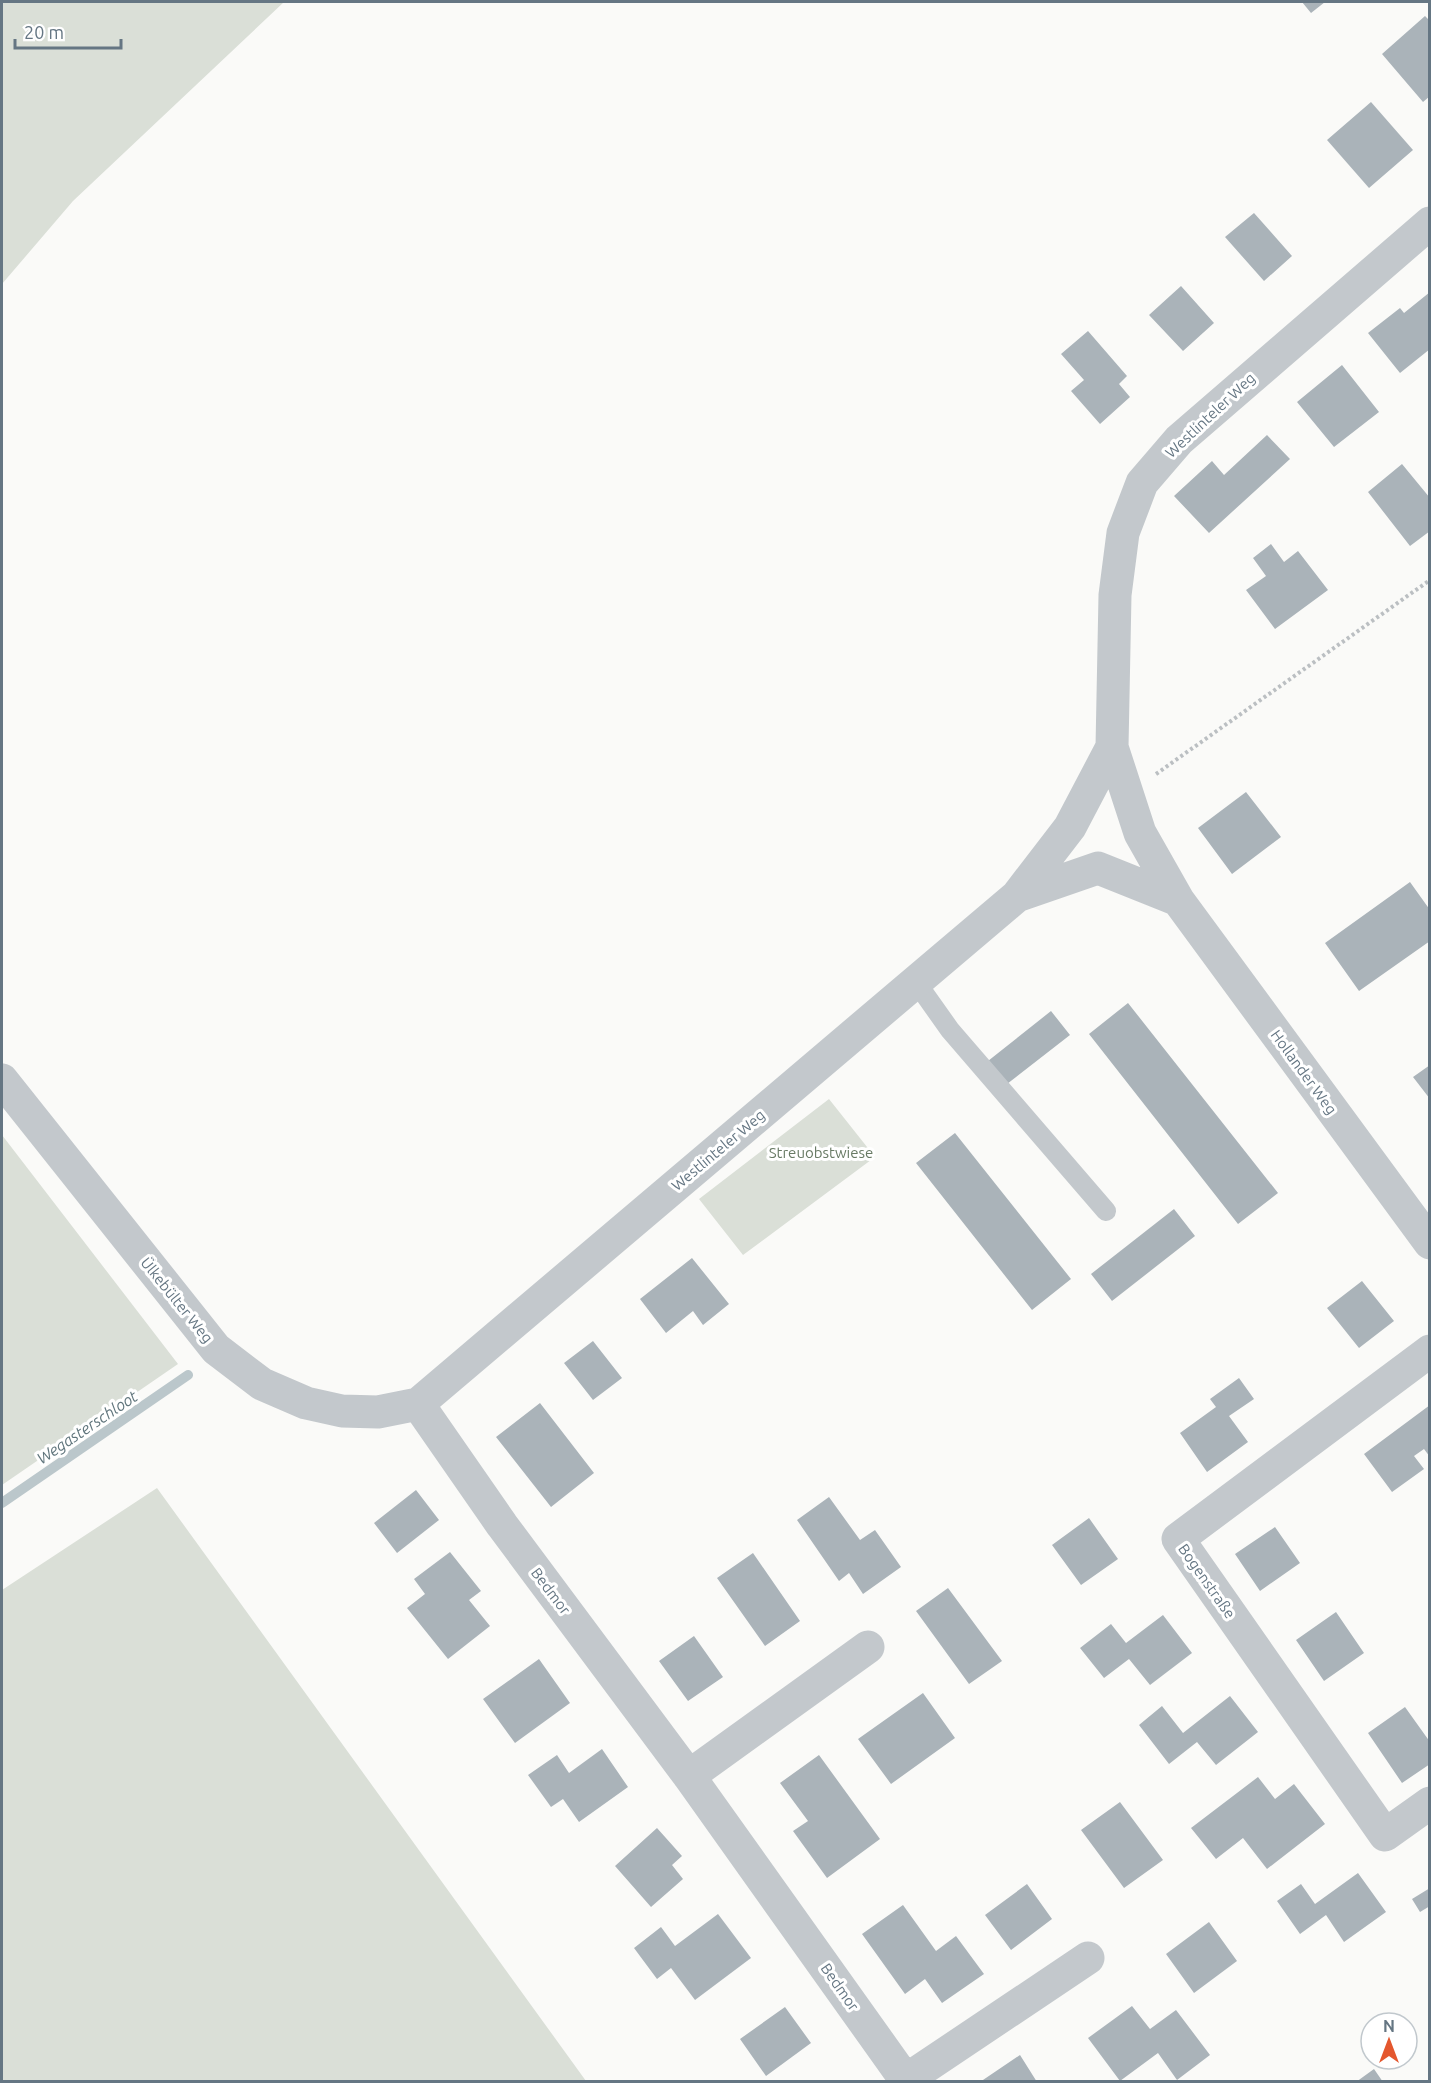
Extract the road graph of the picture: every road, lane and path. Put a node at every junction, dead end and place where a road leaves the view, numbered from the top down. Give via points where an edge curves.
1 (1430, 223) edge
2 (1430, 580) edge
3 (1112, 747) junction
4 (1127, 794) junction
5 (1017, 896) junction
6 (1178, 900) junction
7 (916, 982) junction
8 (2, 1080) edge
9 (1106, 1211) dead end
10 (1430, 1243) edge
11 (1430, 1351) edge
12 (418, 1404) junction
13 (868, 1647) dead end
14 (690, 1776) junction
15 (1430, 1803) edge
16 (1088, 1958) dead end
17 (907, 2081) edge

1 - 3 street, Westlinteler Weg via 1179,440 1142,483 1123,533 1115,596
2 - 4 path
3 - 4 street, Westlinteler Weg
3 - 5 street, Westlinteler Weg via 1070,827
4 - 6 street, Westlinteler Weg via 1140,832
5 - 6 street, Westlinteler Weg via 1098,868
5 - 7 street, Westlinteler Weg
6 - 10 street, Hollander Weg
7 - 9 lane via 950,1030
7 - 12 street, Westlinteler Weg
8 - 12 street, Ülkebülter Weg via 216,1349 262,1384 306,1403 342,1411 378,1412
11 - 15 street, Bogenstraße via 1178,1539 1385,1835
12 - 14 street, Bedmor via 502,1525
13 - 14 street
14 - 17 street, Bedmor
16 - 17 street, Bedmor

